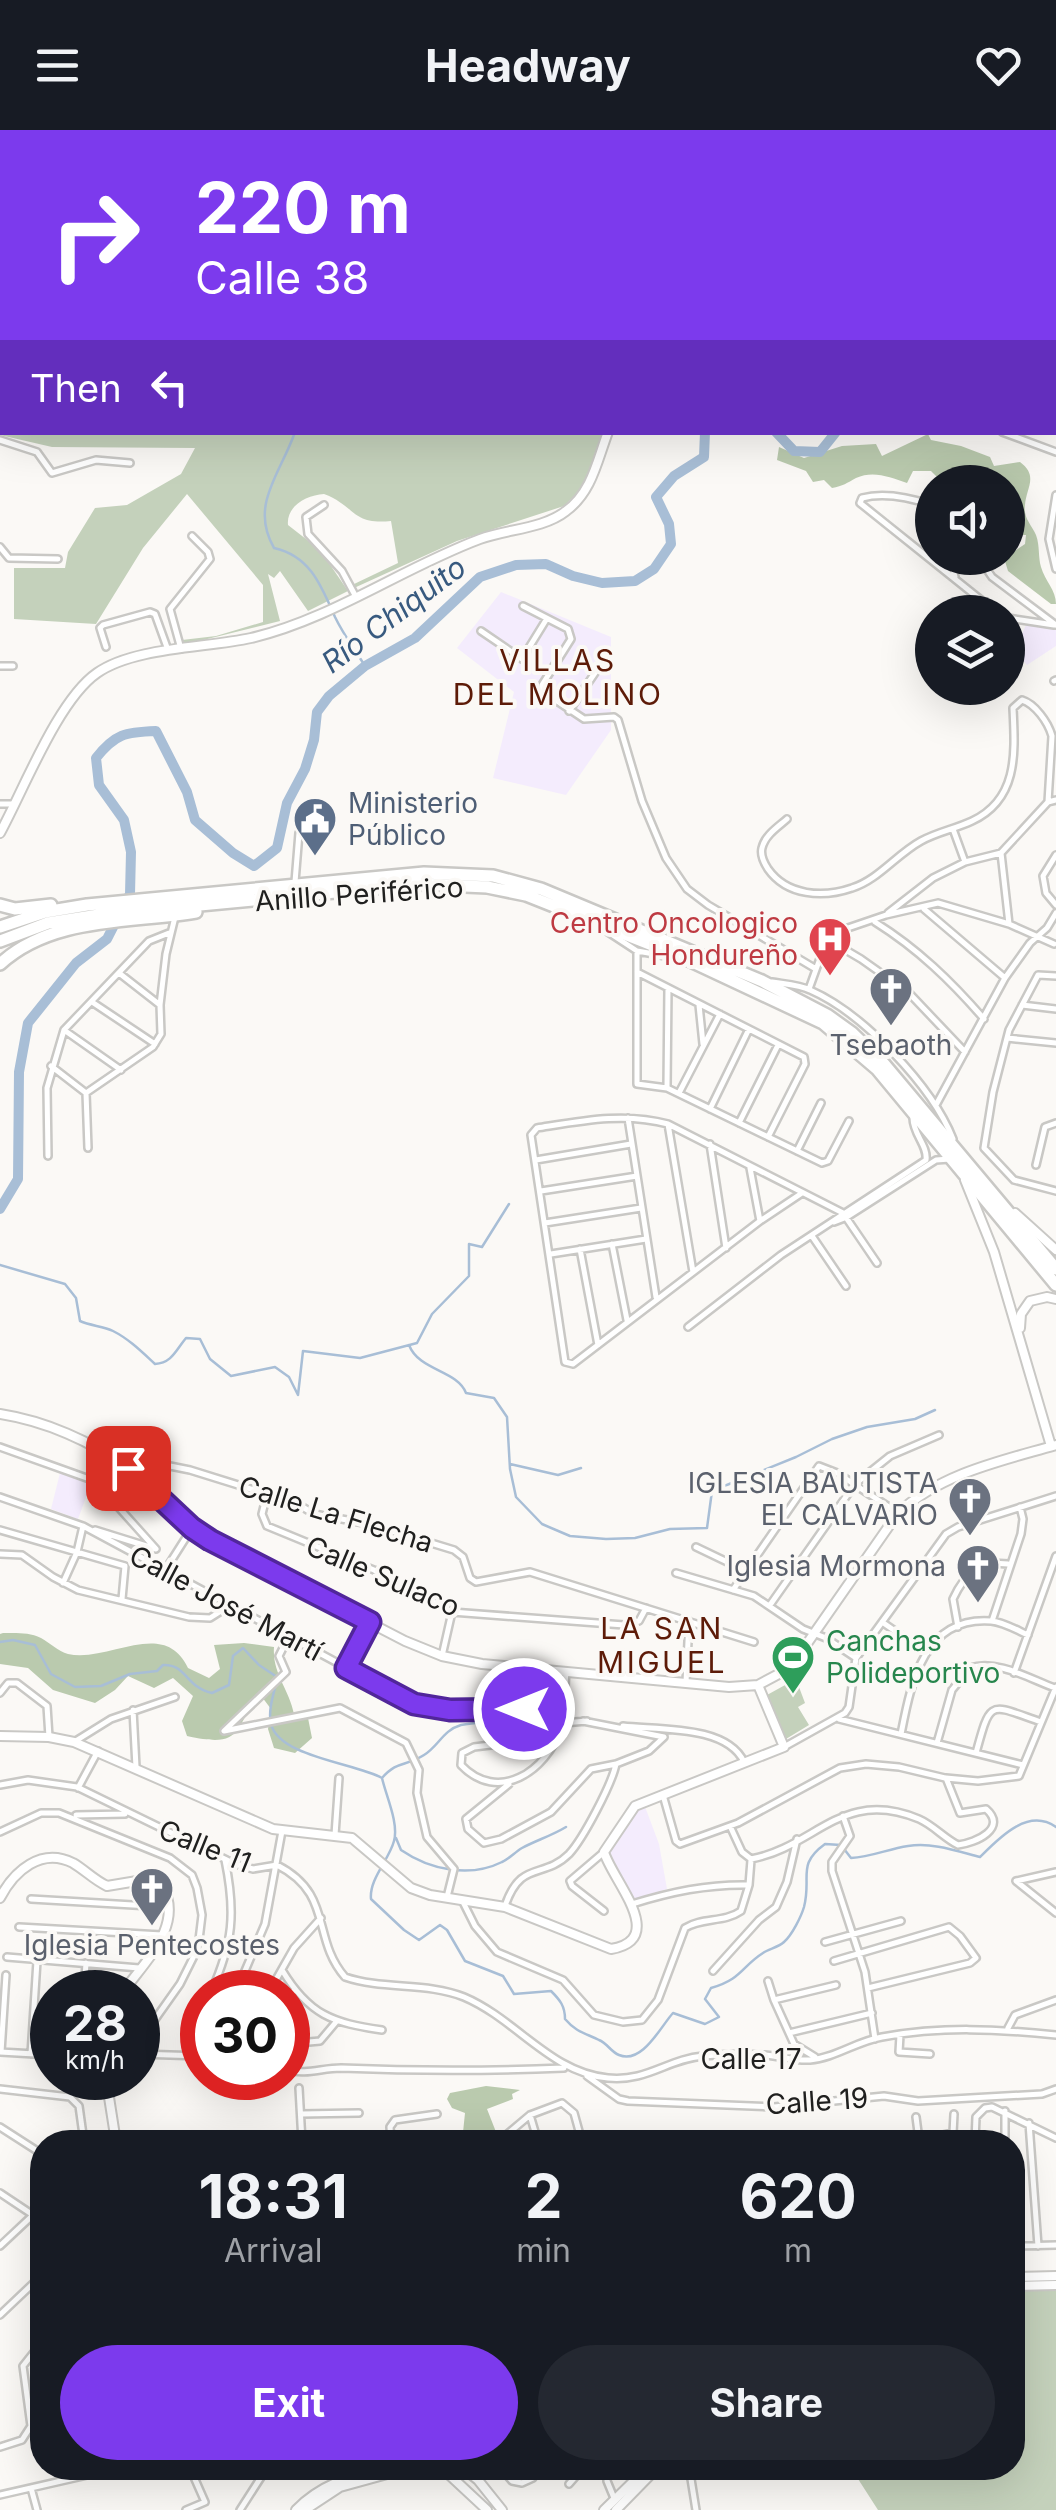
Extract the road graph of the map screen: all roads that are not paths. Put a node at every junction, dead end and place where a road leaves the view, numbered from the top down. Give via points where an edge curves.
1 (607, 435) edge
2 (1010, 435) edge
3 (0, 440) edge
4 (1056, 452) edge
5 (130, 464) dead end
6 (1056, 497) edge
7 (915, 500) edge
8 (324, 505) dead end
9 (192, 536) dead end
10 (0, 547) edge
11 (915, 548) edge
12 (58, 559) dead end
13 (1056, 568) edge
14 (949, 575) edge
15 (954, 575) edge
16 (991, 575) edge
17 (955, 580) junction
18 (974, 595) edge
19 (356, 597) junction
20 (523, 606) dead end
21 (546, 620) junction
22 (1025, 620) edge
23 (1056, 625) edge
24 (481, 631) dead end
25 (106, 647) dead end
26 (182, 650) junction
27 (169, 652) junction
28 (0, 666) edge
29 (13, 666) dead end
30 (599, 667) dead end
31 (570, 711) junction
32 (1052, 801) edge
33 (0, 804) edge
34 (16, 804) junction
35 (787, 819) dead end
36 (953, 829) junction
37 (0, 833) edge
38 (299, 833) dead end
39 (1001, 854) junction
40 (1056, 855) edge
41 (965, 862) junction
42 (295, 885) junction
43 (909, 898) junction
44 (229, 902) junction
45 (1056, 904) edge
46 (0, 905) edge
47 (80, 906) junction
48 (923, 908) junction
49 (146, 909) junction
50 (912, 909) junction
51 (1056, 913) edge
52 (886, 915) junction
53 (171, 916) junction
54 (104, 918) junction
55 (874, 921) junction
56 (600, 922) junction
57 (1008, 924) junction
58 (0, 927) edge
59 (169, 932) junction
60 (1036, 938) junction
61 (826, 939) junction
62 (0, 940) edge
63 (1054, 944) edge
64 (636, 951) junction
65 (682, 957) junction
66 (0, 964) edge
67 (816, 968) junction
68 (636, 972) junction
69 (119, 973) junction
70 (1056, 976) edge
71 (1005, 978) junction
72 (762, 981) junction
73 (668, 988) junction
74 (809, 989) junction
75 (92, 1002) junction
76 (699, 1004) junction
77 (160, 1005) junction
78 (1022, 1006) junction
79 (1056, 1009) edge
80 (720, 1014) junction
81 (984, 1019) junction
82 (749, 1029) junction
83 (64, 1030) junction
84 (1007, 1038) junction
85 (1056, 1043) edge
86 (155, 1044) junction
87 (779, 1044) junction
88 (703, 1046) junction
89 (965, 1052) junction
90 (51, 1066) junction
91 (121, 1070) junction
92 (667, 1088) junction
93 (86, 1094) junction
94 (679, 1094) junction
95 (821, 1103) dead end
96 (936, 1105) junction
97 (710, 1109) junction
98 (913, 1113) junction
99 (628, 1118) junction
100 (850, 1121) dead end
101 (738, 1123) junction
102 (1056, 1123) edge
103 (668, 1124) junction
104 (768, 1137) junction
105 (632, 1144) junction
106 (710, 1144) junction
107 (88, 1148) dead end
108 (797, 1151) junction
109 (48, 1156) dead end
110 (928, 1156) junction
111 (955, 1158) junction
112 (536, 1160) junction
113 (936, 1160) junction
114 (1036, 1165) dead end
115 (750, 1168) junction
116 (637, 1176) junction
117 (980, 1176) junction
118 (540, 1191) junction
119 (1056, 1191) edge
120 (802, 1193) junction
121 (642, 1208) junction
122 (845, 1215) junction
123 (760, 1221) junction
124 (545, 1223) junction
125 (812, 1236) junction
126 (646, 1238) junction
127 (612, 1244) junction
128 (726, 1248) junction
129 (580, 1250) junction
130 (1056, 1250) edge
131 (550, 1254) junction
132 (877, 1264) dead end
133 (1056, 1269) edge
134 (694, 1272) junction
135 (1056, 1285) edge
136 (846, 1286) dead end
137 (656, 1299) junction
138 (1056, 1299) edge
139 (627, 1320) junction
140 (688, 1327) dead end
141 (598, 1345) junction
142 (1022, 1348) junction
143 (0, 1414) edge
144 (939, 1435) dead end
145 (1054, 1446) edge
146 (0, 1448) edge
147 (108, 1456) junction
148 (128, 1468) junction
149 (95, 1481) junction
150 (855, 1484) junction
151 (267, 1494) junction
152 (1056, 1496) edge
153 (0, 1498) edge
154 (1020, 1507) junction
155 (898, 1513) junction
156 (80, 1525) junction
157 (192, 1528) junction
158 (0, 1530) edge
159 (696, 1548) dead end
160 (77, 1552) junction
161 (0, 1554) edge
162 (1056, 1556) edge
163 (1010, 1564) junction
164 (166, 1569) junction
165 (746, 1571) junction
166 (676, 1573) dead end
167 (63, 1584) junction
168 (733, 1590) junction
169 (122, 1599) junction
170 (770, 1605) junction
171 (229, 1606) junction
172 (646, 1608) junction
173 (452, 1612) junction
174 (689, 1621) junction
175 (992, 1621) junction
176 (370, 1622) junction
177 (882, 1622) junction
178 (958, 1627) junction
179 (816, 1634) junction
180 (1028, 1635) junction
181 (288, 1638) junction
182 (754, 1642) dead end
183 (926, 1653) junction
184 (442, 1656) junction
185 (856, 1658) junction
186 (346, 1668) junction
187 (566, 1672) junction
188 (1014, 1673) junction
189 (686, 1682) junction
190 (758, 1685) junction
191 (1056, 1688) edge
192 (0, 1693) edge
193 (175, 1697) dead end
194 (133, 1710) junction
195 (839, 1719) junction
196 (584, 1721) junction
197 (1041, 1722) junction
198 (562, 1723) junction
199 (901, 1734) junction
200 (0, 1736) edge
201 (49, 1737) junction
202 (74, 1742) junction
203 (937, 1743) junction
204 (784, 1748) junction
205 (98, 1750) junction
206 (976, 1753) junction
207 (616, 1764) junction
208 (746, 1765) junction
209 (1023, 1765) junction
210 (136, 1767) junction
211 (339, 1778) dead end
212 (946, 1778) junction
213 (512, 1782) junction
214 (0, 1786) edge
215 (78, 1788) junction
216 (663, 1795) junction
217 (128, 1814) junction
218 (68, 1815) junction
219 (844, 1816) junction
220 (730, 1826) junction
221 (282, 1831) junction
222 (0, 1832) edge
223 (335, 1835) junction
224 (797, 1839) junction
225 (604, 1852) junction
226 (225, 1858) junction
227 (751, 1859) junction
228 (276, 1864) junction
229 (1056, 1872) edge
230 (748, 1885) junction
231 (447, 1897) junction
232 (0, 1898) edge
233 (31, 1899) dead end
234 (462, 1900) junction
235 (632, 1904) junction
236 (1056, 1904) edge
237 (1045, 1906) junction
238 (170, 1907) junction
239 (505, 1907) junction
240 (604, 1911) dead end
241 (1056, 1914) edge
242 (321, 1918) junction
243 (902, 1921) dead end
244 (19, 1927) dead end
245 (852, 1933) junction
246 (162, 1936) junction
247 (825, 1942) dead end
248 (858, 1951) junction
249 (7, 1957) dead end
250 (834, 1960) dead end
251 (37, 1961) junction
252 (86, 1963) junction
253 (139, 1968) joint
254 (36, 1970) edge
255 (86, 1970) edge
256 (219, 1970) edge
257 (245, 1970) edge
258 (282, 1970) edge
259 (713, 1971) dead end
260 (6, 1975) dead end
261 (768, 1981) dead end
262 (836, 1985) dead end
263 (868, 1988) junction
264 (774, 2000) junction
265 (1056, 2000) edge
266 (310, 2002) edge
267 (160, 2013) edge
268 (872, 2013) junction
269 (336, 2022) junction
270 (1008, 2028) junction
271 (382, 2030) dead end
272 (789, 2034) junction
273 (1056, 2035) edge
274 (900, 2036) junction
275 (875, 2038) junction
276 (310, 2040) edge
277 (0, 2052) edge
278 (30, 2054) edge
279 (930, 2054) dead end
280 (816, 2058) junction
281 (567, 2068) junction
282 (310, 2072) edge
283 (584, 2074) junction
284 (1056, 2089) edge
285 (0, 2090) edge
286 (109, 2100) edge
287 (299, 2100) edge
288 (1004, 2111) junction
289 (360, 2113) dead end
290 (300, 2114) junction
291 (437, 2114) dead end
292 (954, 2114) dead end
293 (530, 2115) junction
294 (916, 2117) dead end
295 (1029, 2123) junction
296 (1, 2130) edge
297 (82, 2130) edge
298 (114, 2130) edge
299 (301, 2130) edge
300 (390, 2130) edge
301 (512, 2130) edge
302 (534, 2130) edge
303 (578, 2130) edge
304 (918, 2130) edge
305 (953, 2130) edge
306 (974, 2130) edge
307 (1005, 2130) edge
308 (1056, 2140) edge
309 (30, 2147) edge
310 (0, 2193) edge
311 (30, 2215) edge
312 (30, 2218) edge
313 (0, 2246) edge
314 (1025, 2246) edge
315 (1038, 2246) junction
316 (1056, 2246) edge
317 (1056, 2276) edge
318 (1025, 2277) edge
319 (1056, 2285) edge
320 (30, 2286) edge
321 (1025, 2286) edge
322 (0, 2314) edge
323 (30, 2357) edge
324 (30, 2418) edge
325 (30, 2428) edge
326 (0, 2447) edge
327 (65, 2480) edge
328 (195, 2480) edge
329 (260, 2480) edge
330 (343, 2480) edge
331 (365, 2480) edge
332 (455, 2480) edge
333 (478, 2480) edge
334 (572, 2480) edge
335 (608, 2480) edge
336 (637, 2480) edge
337 (644, 2480) edge
338 (692, 2480) edge
339 (569, 2484) dead end
340 (30, 2488) junction
341 (464, 2489) junction
342 (487, 2492) junction
343 (0, 2495) edge
344 (248, 2500) junction
345 (204, 2502) junction
346 (478, 2502) junction
347 (616, 2505) edge
348 (37, 2510) edge
349 (186, 2510) edge
350 (208, 2510) edge
351 (240, 2510) edge
352 (248, 2510) edge
353 (296, 2510) edge
354 (305, 2510) edge
355 (487, 2510) edge
356 (502, 2510) edge
357 (604, 2510) edge
358 (696, 2510) edge

1 - 19 street via 586,491 566,511 481,539
2 - 4 street
3 - 5 street via 37,452 52,473 96,460
6 - 13 street via 1049,538
7 - 11 street via 871,496 860,503
8 - 19 street via 306,518 308,534
9 - 26 street via 210,559 170,609
10 - 12 street via 10,558
14 - 17 street
15 - 17 street
16 - 23 street
17 - 18 street
19 - 26 street via 258,636
20 - 21 street
21 - 24 street via 522,659
21 - 31 street via 568,629 570,638 542,691
22 - 23 street
25 - 27 street via 103,625 150,612
26 - 27 street
27 - 34 street via 115,662 74,692
28 - 29 street
30 - 31 street
31 - 67 street via 584,719 618,720 642,801 687,889
32 - 36 street via 1052,736 1022,700 1013,708 1014,773 1006,789 989,811
32 - 39 street
33 - 34 street
34 - 37 street
35 - 36 street via 768,836 762,858 788,888 822,894 856,887 923,840
36 - 41 street
38 - 42 street
39 - 41 street
39 - 57 street
40 - 45 street via 1043,876
41 - 43 street
42 - 49 highway, Anillo Periférico
42 - 72 highway, Anillo Periférico via 424,874 493,876
43 - 50 street
43 - 52 street
44 - 49 highway, Anillo Periférico
44 - 53 highway
44 - 56 highway, Anillo Periférico via 456,884 526,894
46 - 47 highway
47 - 49 highway, Anillo Periférico via 114,902
47 - 58 highway, Anillo Periférico
48 - 50 street
48 - 57 street via 947,904
48 - 71 street
49 - 53 highway
49 - 54 highway, Anillo Periférico
50 - 52 street
51 - 60 street
52 - 55 street
53 - 59 street
54 - 62 highway, Anillo Periférico via 48,923
54 - 66 highway via 34,941
55 - 61 street
55 - 81 street via 942,971
56 - 64 street
56 - 65 highway, Anillo Periférico
57 - 60 street
59 - 69 street via 150,941
59 - 77 street
60 - 63 street
60 - 71 street
61 - 67 street
61 - 89 street via 909,993
64 - 65 street
64 - 68 street
65 - 98 highway, Anillo Periférico via 823,1023 877,1069
67 - 74 street
68 - 73 street
68 - 92 street via 635,1081
69 - 75 street
69 - 77 street
70 - 78 street via 1038,975
71 - 81 street
72 - 74 street
72 - 111 highway, Anillo Periférico via 852,1033
73 - 76 street
73 - 92 street
74 - 96 street via 853,1017
75 - 83 street
75 - 86 street
76 - 80 street
76 - 88 street
77 - 86 street
78 - 79 street
78 - 84 street
80 - 82 street
80 - 88 street
81 - 89 street
82 - 87 street
82 - 97 street
83 - 90 street
83 - 91 street
84 - 85 street
84 - 119 street via 984,1148 1014,1180
86 - 91 street
87 - 101 street
87 - 104 street via 806,1062
88 - 94 street
89 - 96 street
90 - 93 street
90 - 109 street
91 - 93 street
92 - 94 street
93 - 107 street
94 - 97 street
95 - 108 street
96 - 111 street
97 - 101 street
98 - 110 street via 916,1137
98 - 111 highway, Anillo Periférico
99 - 103 street
99 - 105 street
99 - 112 street via 534,1129
100 - 108 street via 826,1162
101 - 104 street
102 - 114 street via 1044,1128
103 - 106 street
103 - 134 street
104 - 108 street
105 - 112 street
105 - 116 street
106 - 115 street
106 - 128 street
110 - 113 street
110 - 122 street
111 - 113 street
111 - 117 highway, Anillo Periférico
111 - 135 highway, Anillo Periférico
111 - 142 street via 988,1236
112 - 118 street
113 - 122 street
115 - 120 street
115 - 123 street
116 - 118 street
116 - 121 street
117 - 130 street
117 - 133 highway, Anillo Periférico
118 - 124 street
120 - 122 street
120 - 123 street
121 - 124 street
121 - 126 street
122 - 125 street
122 - 132 street
123 - 128 street
124 - 131 street
125 - 136 street
125 - 140 street
126 - 127 street
126 - 137 street
127 - 129 street
127 - 139 street
128 - 134 street
129 - 131 street
129 - 141 street
131 - 141 street via 565,1362 573,1364
134 - 137 street
137 - 139 street
138 - 142 street via 1038,1298 1024,1308
139 - 141 street
142 - 145 street
143 - 147 street via 52,1427
144 - 150 street via 890,1456
145 - 155 street via 942,1481
146 - 149 street
147 - 148 street
147 - 149 street
148 - 151 street, Calle La Flecha via 161,1463
148 - 157 street
149 - 156 street via 156,1549
150 - 155 street
150 - 165 street via 819,1466
150 - 170 street
151 - 172 street, Calle La Flecha via 314,1514 454,1550 476,1582 530,1572
151 - 173 street, Calle Sulaco via 267,1526 374,1570
152 - 154 street
153 - 156 street, Calle José Martí
154 - 163 street via 1023,1519
154 - 177 street via 946,1534
155 - 179 street
156 - 160 street
156 - 164 street, Calle José Martí
157 - 164 street
157 - 176 street
158 - 160 street
159 - 165 street
160 - 167 street
160 - 169 street via 125,1566
161 - 167 street via 22,1555
162 - 180 street
163 - 175 street
163 - 178 street via 989,1563 969,1572 953,1598
164 - 171 street, Calle José Martí
165 - 168 street
166 - 168 street
167 - 169 street
168 - 170 street
169 - 171 street via 201,1618
170 - 179 street
171 - 181 street, Calle José Martí
172 - 173 street, Calle Sulaco via 639,1621 624,1625
172 - 174 street, Calle La Flecha
173 - 184 street
174 - 182 street, Calle La Flecha
174 - 189 street
175 - 178 street
175 - 180 street
176 - 184 street
176 - 186 street
177 - 183 street
177 - 185 street
178 - 183 street
179 - 185 street
179 - 190 street via 790,1668
180 - 188 street
181 - 186 street, Calle José Martí
181 - 231 street via 279,1656 286,1672 224,1731 340,1708 406,1743 419,1770 427,1838 450,1861
183 - 199 street
184 - 187 street
185 - 195 street via 849,1707
186 - 213 street, Calle José Martí via 414,1704 522,1708 522,1723 507,1743 474,1747 460,1758 472,1775
187 - 189 street
187 - 198 street
188 - 191 street
188 - 203 street via 978,1665 962,1673
189 - 190 street
190 - 204 street
191 - 197 street
192 - 201 street via 17,1682 47,1706
193 - 194 street
194 - 202 street
194 - 210 street
195 - 199 street
195 - 204 street
196 - 198 street
196 - 207 street via 664,1737
196 - 208 street via 711,1736 730,1743
197 - 206 street via 993,1709
197 - 209 street
198 - 213 street via 540,1763
199 - 203 street
200 - 201 street
201 - 202 street
202 - 205 street
203 - 206 street
204 - 208 street
205 - 210 street
205 - 215 street
206 - 209 street
207 - 213 street via 592,1769 551,1812 484,1843 466,1818
207 - 239 street via 570,1853 520,1877
208 - 216 street
209 - 212 street via 1014,1778
210 - 221 street
211 - 223 street
212 - 219 street via 960,1813 992,1813 994,1826 985,1836 958,1845 914,1817 873,1808
212 - 220 street via 899,1767 840,1768
214 - 215 street, Calle 11 via 28,1780
215 - 217 street, Calle 11
216 - 220 street via 680,1844
216 - 225 street via 636,1806
217 - 218 street
217 - 226 street, Calle 11
218 - 222 street via 41,1813
218 - 267 street via 170,1858 192,1875 202,1915 198,1948
219 - 224 street
219 - 245 street via 850,1832 832,1865
220 - 227 street
221 - 223 street
221 - 228 street
223 - 231 street via 352,1838 411,1888
224 - 227 street
224 - 259 street via 776,1907
225 - 235 street
225 - 240 street via 570,1881
226 - 228 street, Calle 11 via 254,1869
226 - 256 street via 232,1931
227 - 230 street
228 - 242 street, Calle 11 via 308,1887
228 - 257 street via 265,1924
229 - 237 street via 1016,1882
230 - 234 street via 735,1915 686,1928 658,2000 632,2022 594,2015 563,1980 497,1952
230 - 235 street via 676,1890
231 - 234 street
232 - 238 street via 28,1864 63,1859 107,1886 155,1882
233 - 238 street
234 - 239 street
235 - 239 street via 636,1933 612,1950
236 - 237 street
237 - 241 street
238 - 246 street
242 - 258 street
242 - 281 street, Calle 11 via 345,1977 464,1997
243 - 245 street
244 - 246 street
245 - 247 street
245 - 248 street
246 - 253 street
248 - 250 street
248 - 263 street
248 - 263 street via 949,1927 976,1958
249 - 251 street
251 - 252 street
251 - 254 street
252 - 253 street
252 - 255 street
260 - 277 street
261 - 264 street
262 - 264 street
263 - 268 street
264 - 272 street
265 - 270 street via 1015,2015
266 - 269 street
268 - 272 street
268 - 275 street
269 - 271 street
269 - 276 street via 324,2038
270 - 273 street, Calle 17
270 - 274 street, Calle 17
272 - 280 street
274 - 275 street, Calle 17
274 - 279 street via 899,2052
275 - 280 street, Calle 17
277 - 278 street
280 - 283 street, Calle 17 via 700,2056 633,2080
281 - 282 street
281 - 283 street, Calle 17
283 - 284 street, Calle 19 via 619,2100 757,2106
285 - 297 street via 70,2096
286 - 298 street
287 - 290 street
288 - 295 street
288 - 306 street via 980,2112
288 - 307 street
289 - 290 street
290 - 299 street
291 - 300 street via 395,2120
292 - 305 street
293 - 301 street
293 - 302 street
293 - 303 street via 562,2103
294 - 304 street
295 - 308 street
295 - 315 street
296 - 309 street
310 - 311 street
312 - 313 street
314 - 315 street
315 - 316 street
317 - 318 street
319 - 321 street
320 - 322 street
323 - 324 street via 23,2366
325 - 326 street via 22,2440
327 - 340 street
328 - 345 street
329 - 344 street
330 - 353 street
331 - 354 street via 340,2487
332 - 341 street
333 - 342 street
334 - 339 street
335 - 347 street
336 - 347 street
337 - 347 street
338 - 358 street
340 - 343 street
340 - 348 street
341 - 342 street via 471,2481
341 - 346 street
342 - 346 street via 486,2501
342 - 356 street
344 - 351 street
344 - 352 street
345 - 349 street
345 - 350 street
346 - 355 street
347 - 357 street

